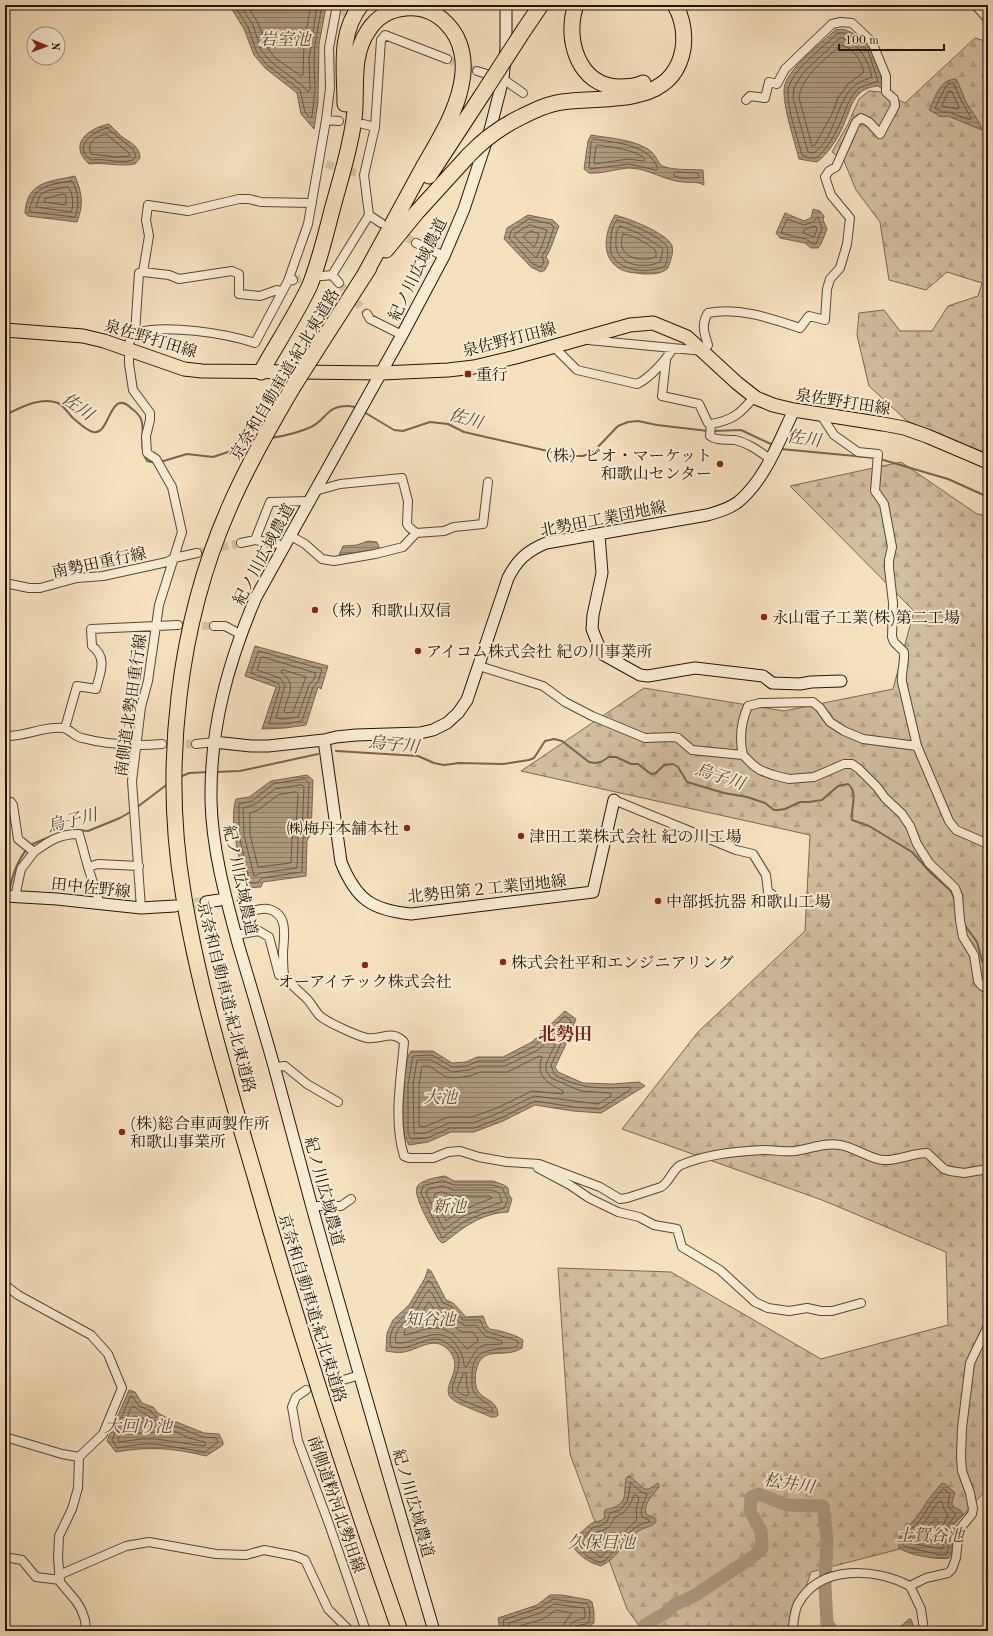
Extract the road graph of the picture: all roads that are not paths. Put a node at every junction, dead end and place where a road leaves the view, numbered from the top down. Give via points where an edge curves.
1 (361, 5) edge
2 (372, 5) edge
3 (506, 5) edge
4 (541, 5) edge
5 (576, 5) edge
6 (665, 5) edge
7 (675, 5) edge
8 (973, 5) edge
9 (339, 7) edge
10 (988, 19) edge
11 (447, 59) tunnel mouth
12 (477, 71) tunnel mouth
13 (503, 79) junction
14 (355, 89) junction
15 (523, 93) dead end
16 (746, 100) dead end
17 (326, 120) junction
18 (339, 121) dead end
19 (363, 124) dead end
20 (375, 127) junction
21 (312, 203) junction
22 (369, 215) junction
23 (381, 223) dead end
24 (416, 244) tunnel mouth
25 (444, 256) junction
26 (143, 272) junction
27 (332, 275) junction
28 (322, 276) tunnel mouth
29 (364, 276) junction
30 (339, 283) tunnel mouth
31 (282, 292) junction
32 (367, 314) tunnel mouth
33 (5, 330) edge
34 (135, 333) junction
35 (402, 335) junction
36 (578, 339) junction
37 (322, 341) junction
38 (553, 346) junction
39 (674, 348) junction
40 (128, 350) junction
41 (704, 351) junction
42 (666, 360) junction
43 (261, 372) junction
44 (382, 373) junction
45 (754, 398) junction
46 (794, 410) junction
47 (821, 415) junction
48 (710, 429) junction
49 (771, 456) junction
50 (988, 462) edge
51 (488, 482) dead end
52 (315, 491) junction
53 (309, 501) junction
54 (416, 532) junction
55 (599, 535) junction
56 (291, 536) junction
57 (255, 540) junction
58 (241, 543) tunnel mouth
59 (284, 547) junction
60 (197, 553) tunnel mouth
61 (174, 558) junction
62 (5, 583) edge
63 (156, 625) junction
64 (178, 626) tunnel mouth
65 (214, 626) tunnel mouth
66 (240, 634) junction
67 (479, 666) junction
68 (841, 681) dead end
69 (65, 728) junction
70 (5, 736) edge
71 (324, 740) junction
72 (214, 742) junction
73 (162, 744) tunnel mouth
74 (196, 744) tunnel mouth
75 (138, 745) junction
76 (917, 746) junction
77 (743, 755) junction
78 (5, 793) edge
79 (614, 800) joint
80 (6, 801) edge
81 (988, 844) edge
82 (30, 849) junction
83 (139, 866) junction
84 (88, 867) junction
85 (772, 894) dead end
86 (11, 897) edge
87 (226, 899) junction
88 (242, 900) dead end
89 (206, 902) tunnel mouth
90 (100, 904) junction
91 (175, 906) tunnel mouth
92 (142, 908) junction
93 (236, 935) junction
94 (284, 975) junction
95 (988, 989) edge
96 (274, 1068) junction
97 (338, 1102) dead end
98 (529, 1163) junction
99 (988, 1169) edge
100 (351, 1199) dead end
101 (311, 1206) junction
102 (5, 1285) edge
103 (861, 1303) dead end
104 (988, 1326) edge
105 (360, 1375) junction
106 (333, 1383) dead end
107 (306, 1390) dead end
108 (5, 1437) edge
109 (79, 1457) junction
110 (5, 1557) edge
111 (59, 1578) junction
112 (910, 1586) junction
113 (86, 1631) edge
114 (350, 1631) edge
115 (366, 1631) edge
116 (400, 1631) edge
117 (434, 1631) edge
118 (792, 1631) edge
119 (924, 1631) edge

1 - 43 highway via 351,21 344,48 346,109 341,143 300,283 271,337
2 - 14 highway via 356,35 353,61
3 - 13 street, 紀ノ川広域農道
4 - 29 highway, 京奈和自動車道;紀北東道路, bridge
5 - 6 highway via 572,28 573,43 579,62 593,78 615,87 638,86 649,81 660,74 669,60 674,49 675,36 674,23
7 - 37 highway, bridge via 684,38 678,65 671,76 654,89 634,97 560,102 539,108 498,129 479,144 404,228
8 - 10 street
9 - 17 street via 329,48 330,88
11 - 20 street via 382,32
12 - 13 street
13 - 15 street
13 - 25 street, 紀ノ川広域農道 via 490,130 464,209
14 - 29 highway via 358,53 362,40 378,18 388,12 398,8 430,11 440,17 456,35 463,57 462,85 457,100 439,139
14 - 43 highway via 349,148 318,263 301,303
16 - 41 street via 750,96 764,98 769,82 777,84 785,69 821,34 832,24 841,22 852,23 872,42 886,76 886,92 894,99 895,106 880,134 869,122 861,118 856,122 836,167 825,177 831,195 850,218 847,244 840,268 830,279 827,289 825,320 809,316 800,328 775,319 749,314 722,310 708,313 703,329 708,345
17 - 18 street
17 - 21 street via 323,163
19 - 20 street
20 - 22 street via 360,174
21 - 26 street via 239,199 188,211 148,205 146,220 149,236
21 - 31 street via 290,281
22 - 23 street
22 - 27 street
24 - 25 street
25 - 35 street, 紀ノ川広域農道
26 - 31 street via 169,275 179,279 232,271 239,274 238,294 260,296 277,290
26 - 34 street via 139,274 138,279
27 - 28 street
27 - 30 street
29 - 37 highway, 京奈和自動車道;紀北東道路
31 - 34 street via 255,343 236,337 164,329
32 - 35 street via 370,319
33 - 40 main road, 泉佐野打田線 via 83,336
34 - 40 street via 130,339
35 - 44 street, 紀ノ川広域農道
36 - 38 main road, 泉佐野打田線
36 - 39 street
36 - 41 main road, 泉佐野打田線 via 630,324 653,323 687,337
37 - 116 highway, 京奈和自動車道;紀北東道路, bridge via 254,455 216,540 196,607 181,684 174,801 182,890 210,1018 294,1310 331,1429
38 - 42 street via 578,370 637,384
38 - 44 main road, 泉佐野打田線 via 474,366 448,370
39 - 41 street
39 - 42 street
40 - 43 main road, 泉佐野打田線 via 190,370
40 - 61 street, 南側道北勢田重行線 via 133,390 150,413 146,453 156,459 172,487 182,532
41 - 45 main road, 泉佐野打田線
42 - 48 street via 662,396 699,404
43 - 44 main road, 泉佐野打田線
44 - 52 street, 紀ノ川広域農道
45 - 46 main road, 泉佐野打田線
45 - 48 street via 738,416
46 - 47 main road, 泉佐野打田線
46 - 49 street, 北勢田工業団地線
47 - 50 main road, 泉佐野打田線 via 904,428
47 - 76 street via 834,435 858,452 878,454 875,491 884,504 892,547 889,560 893,603 892,637 904,652 902,682
48 - 49 street via 711,438 735,440
49 - 55 street, 北勢田工業団地線 via 749,492 730,507 707,515
51 - 54 street via 483,524 454,527 444,531
52 - 53 street, 紀ノ川広域農道
52 - 54 street via 340,484 402,478 408,501 407,524
53 - 56 street, 紀ノ川広域農道
53 - 57 street via 270,502
54 - 56 street via 403,547 334,561 322,559
55 - 67 street, 北勢田工業団地線 via 546,543 523,555 508,578
55 - 68 street via 602,573 592,628 604,655 640,675 648,676 695,668 763,676 772,683
56 - 59 street, 紀ノ川広域農道
57 - 58 street
57 - 59 street
59 - 66 street, 紀ノ川広域農道 via 256,597
60 - 61 street, 南勢田重行線
61 - 62 street, 南勢田重行線 via 167,562 103,576 77,578 40,588
61 - 63 street, 南側道北勢田重行線 via 159,605
63 - 64 street, 南側道北勢田重行線
63 - 69 street via 91,629 92,646 99,651 102,660 96,689 77,686
63 - 75 street, 南側道北勢田重行線 via 148,681 141,707
65 - 66 street via 225,626
66 - 72 street, 紀ノ川広域農道 via 223,688
67 - 71 street, 北勢田工業団地線 via 467,700 458,713 447,723 433,730 420,733 356,735
67 - 77 street via 543,686 592,716 645,738 674,737 692,750
69 - 70 street
69 - 75 street via 87,740
71 - 72 street, 北勢田工業団地線 via 262,746
71 - 79 street, 北勢田第２工業団地線 via 341,862 357,892 372,905 390,912 411,914 593,892
72 - 74 street
72 - 87 street, 紀ノ川広域農道 via 211,802 215,848
73 - 75 street
75 - 83 street, 南側道北勢田重行線 via 132,781
76 - 77 street via 863,739 844,732 830,722 813,702 760,703 748,706 742,720
76 - 81 street via 949,821 956,830
77 - 95 street via 760,770 789,779 814,777 844,764 852,764 859,768 902,814 929,863 955,888 963,937 974,955 978,981
78 - 80 street
79 - 85 street via 736,850 753,854 766,875 768,892
80 - 82 street via 14,805 18,839
82 - 84 street via 50,840 79,834
82 - 86 street
83 - 84 street via 98,864
83 - 92 street, 南側道北勢田重行線
84 - 90 street
86 - 90 street, 田中佐野線
87 - 89 street
87 - 93 street, 紀ノ川広域農道
88 - 94 street via 244,907 249,911 264,909 275,912 281,921 285,932
90 - 92 street, 田中佐野線
91 - 92 street, 田中佐野線
93 - 94 street via 259,932 269,937 279,975
93 - 96 street, 紀ノ川広域農道
94 - 98 street via 326,1021 366,1038 394,1035 404,1042 399,1109 400,1138 404,1156 433,1158 448,1152 460,1151 500,1161
96 - 97 street via 285,1066 307,1084
96 - 101 street, 紀ノ川広域農道
98 - 99 street via 575,1177 620,1199 661,1187 679,1165 707,1157 765,1150 794,1151 825,1144 852,1148 881,1160 894,1161 915,1154 928,1153 944,1169 957,1173
98 - 103 street via 618,1212 639,1217 654,1225 677,1229 682,1248 720,1270 750,1297 768,1308 832,1311
100 - 101 street via 341,1206
101 - 105 street, 紀ノ川広域農道
102 - 109 street via 91,1335 108,1354 122,1392 103,1434
104 - 112 street via 970,1363 962,1428 962,1471 970,1493 972,1514 959,1530 952,1569 948,1573 926,1578
105 - 106 street
105 - 117 street, 紀ノ川広域農道
107 - 115 street, 南側道粉河北勢田線 via 296,1397 292,1407 298,1441
108 - 109 street
109 - 111 street via 78,1488 72,1509 59,1536
110 - 111 street via 22,1560 36,1577
111 - 113 street via 81,1609
111 - 114 street via 126,1546 149,1542 216,1554 246,1555 264,1550 305,1560 328,1609
112 - 118 street via 887,1576 873,1574 854,1573 820,1580 798,1605
112 - 119 street via 921,1609

